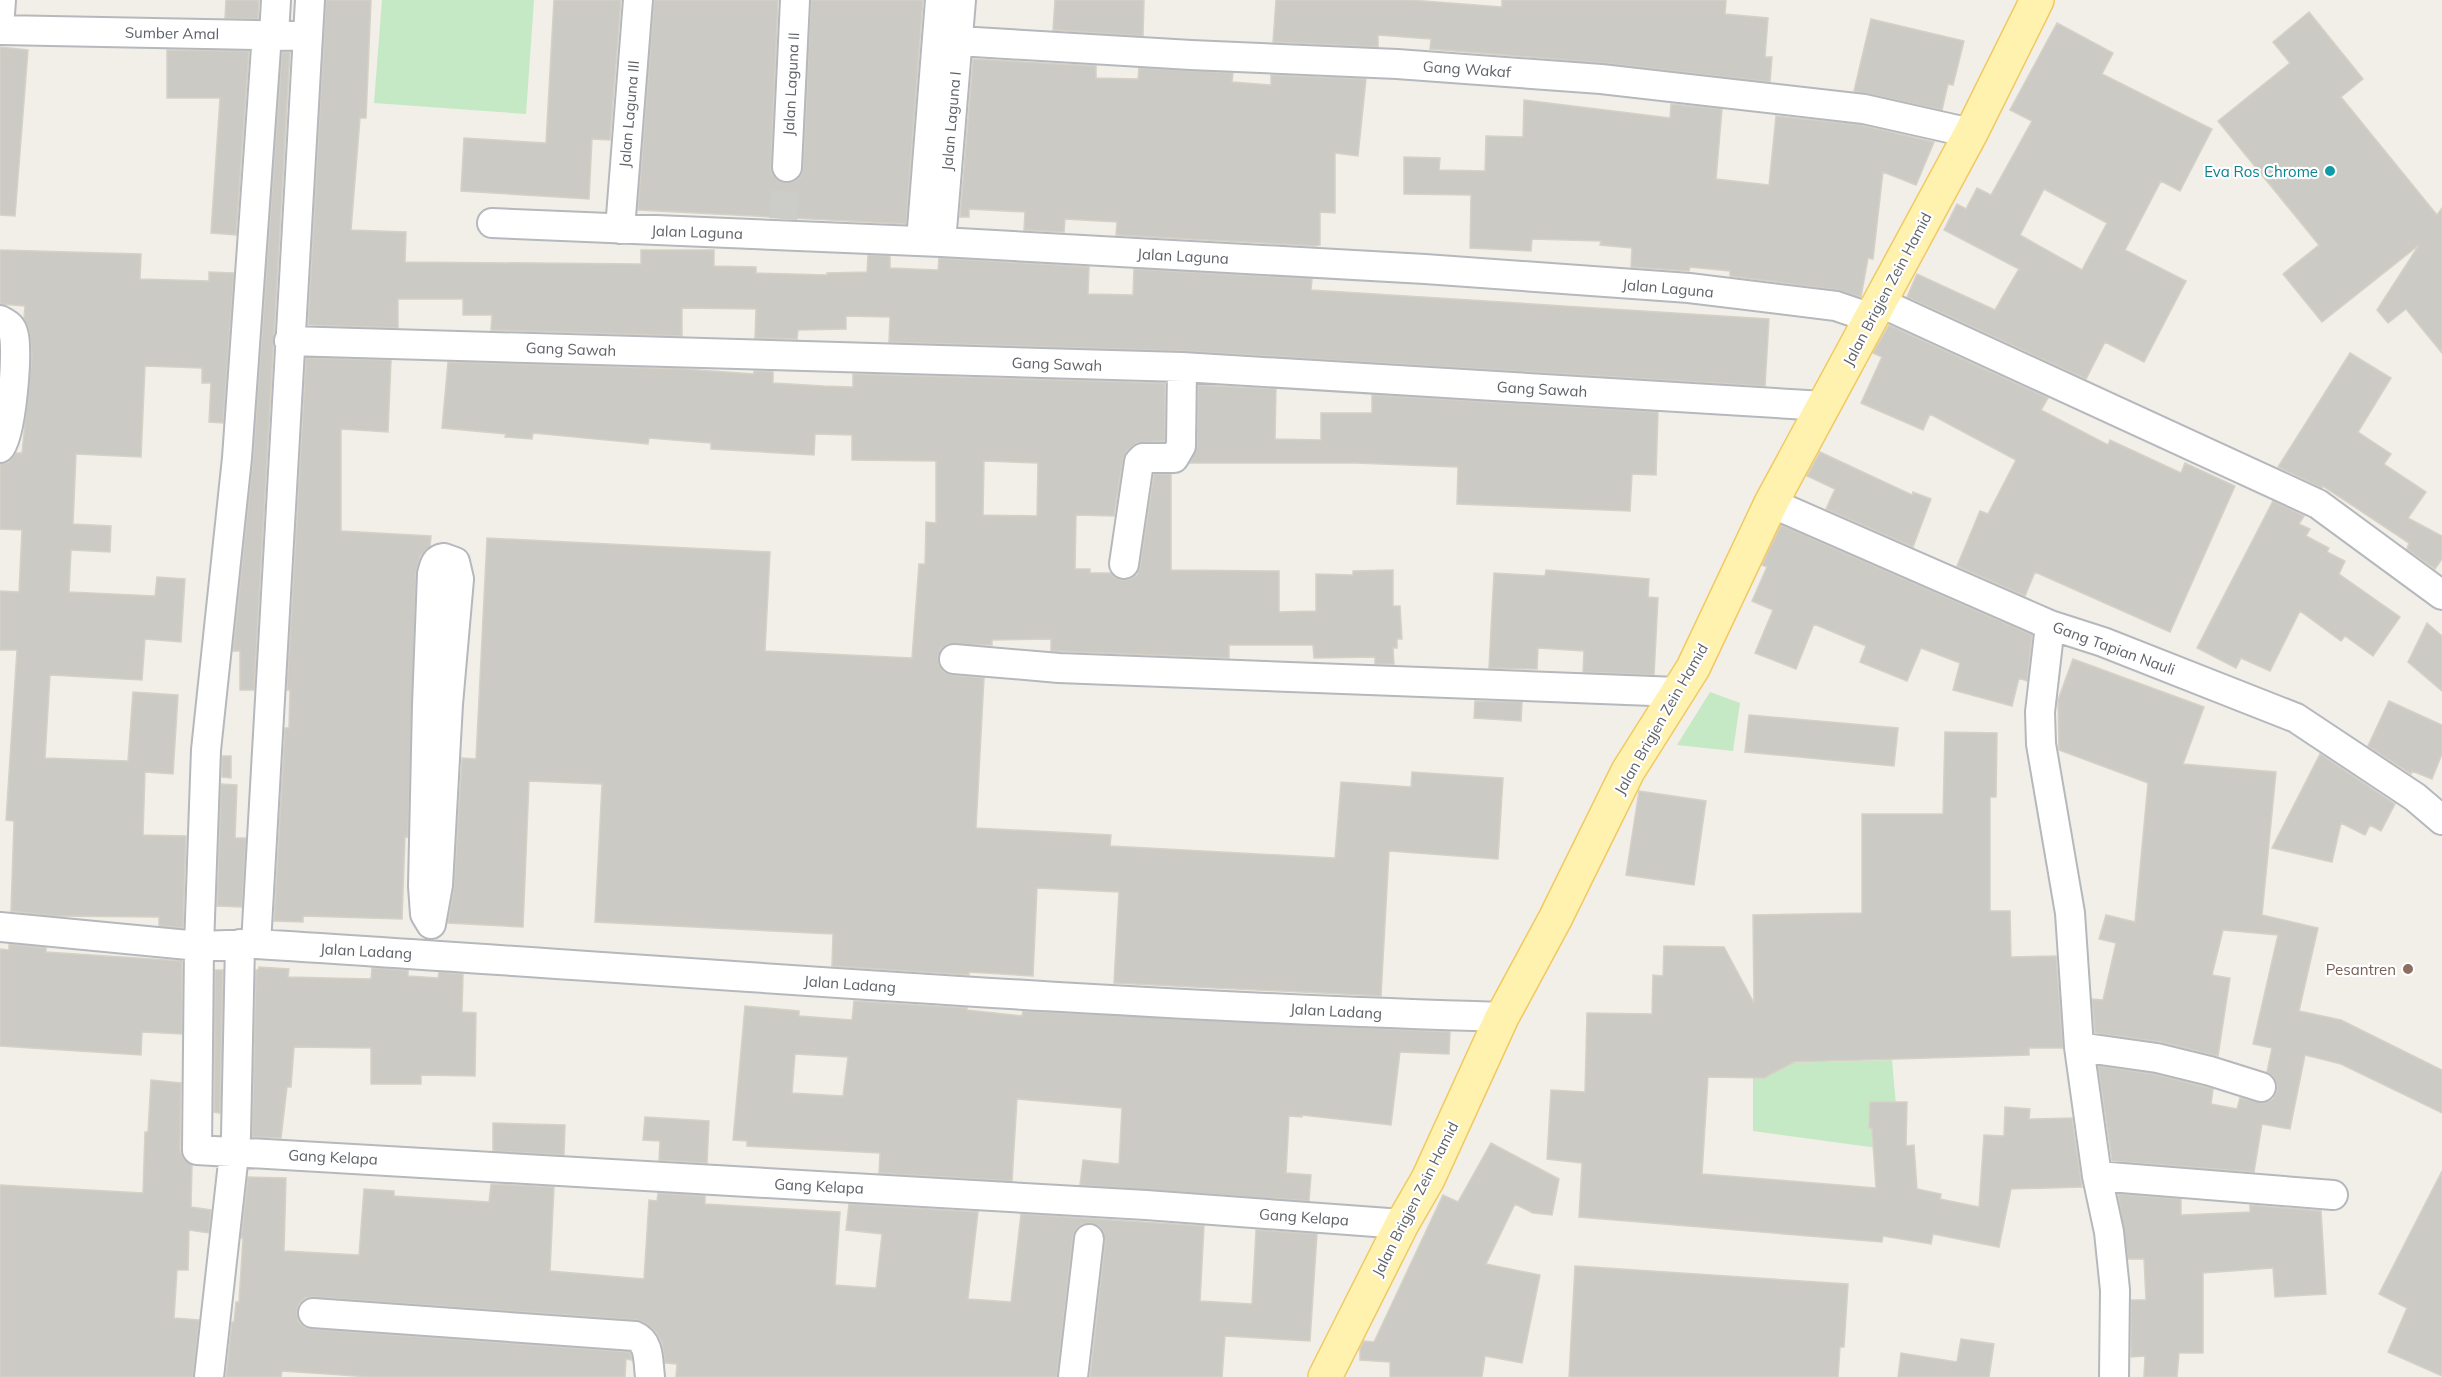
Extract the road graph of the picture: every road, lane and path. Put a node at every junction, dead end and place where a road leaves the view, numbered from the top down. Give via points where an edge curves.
1 (1, 0) edge
2 (276, 0) edge
3 (310, 0) edge
4 (638, 0) edge
5 (795, 0) edge
6 (940, 0) edge
7 (961, 0) edge
8 (2037, 0) edge
9 (0, 14) edge
10 (0, 30) edge
11 (270, 35) junction
12 (308, 36) junction
13 (958, 41) junction
14 (1971, 133) junction
15 (787, 167) tunnel mouth
16 (492, 223) dead end
17 (620, 229) junction
18 (931, 242) junction
19 (1875, 310) junction
20 (0, 320) edge
21 (289, 341) junction
22 (1182, 367) junction
23 (1824, 406) junction
24 (0, 448) edge
25 (1771, 503) junction
26 (1124, 564) dead end
27 (2442, 595) edge
28 (443, 623) dead end
29 (2050, 625) junction
30 (954, 659) dead end
31 (1678, 692) junction
32 (2442, 820) edge
33 (0, 927) edge
34 (248, 944) junction
35 (200, 946) junction
36 (432, 954) junction
37 (1502, 1017) junction
38 (2079, 1047) junction
39 (2261, 1087) dead end
40 (235, 1152) junction
41 (2097, 1176) junction
42 (2333, 1195) dead end
43 (1402, 1224) junction
44 (1089, 1239) dead end
45 (314, 1313) dead end
46 (209, 1377) edge
47 (650, 1377) edge
48 (1073, 1377) edge
49 (1325, 1377) edge
50 (2114, 1377) edge

1 - 9 street
2 - 11 street
3 - 12 street
4 - 17 street, Jalan Laguna III
5 - 15 street, Jalan Laguna II
6 - 18 street
7 - 13 street, Jalan Laguna I
8 - 14 main road, Jalan Brigjen Zein Hamid
10 - 11 street, Sumber Amal
11 - 12 street, Sumber Amal
11 - 35 street via 237,458 206,750
12 - 21 street
13 - 14 street, Gang Wakaf via 1601,79 1864,109
13 - 18 street, Jalan Laguna I
14 - 19 main road, Jalan Brigjen Zein Hamid
16 - 17 street, Jalan Laguna
17 - 18 street, Jalan Laguna via 782,227
18 - 19 street, Jalan Laguna via 1413,268 1689,288
19 - 23 main road, Jalan Brigjen Zein Hamid
19 - 27 street, Jalan Laguna via 2318,504
20 - 24 street via 13,329 15,374 7,437
21 - 22 street, Gang Sawah
21 - 34 street
22 - 23 street, Gang Sawah
22 - 26 street via 1180,446 1174,458 1139,462
23 - 25 main road, Jalan Brigjen Zein Hamid
25 - 29 street, Gang Tapian Nauli
25 - 31 main road, Jalan Brigjen Zein Hamid
28 - 36 street via 437,704 438,885 431,924
29 - 32 street, Gang Tapian Nauli via 2296,718
29 - 38 street via 2040,712 2041,744 2070,913
30 - 31 street via 1059,668
31 - 37 main road, Jalan Brigjen Zein Hamid via 1628,771
33 - 35 street, Jalan Ladang
34 - 35 street, Jalan Ladang
34 - 36 street, Jalan Ladang
34 - 40 street
35 - 40 street, Gang Kelapa via 197,1150
36 - 37 street, Jalan Ladang via 946,990
37 - 43 main road, Jalan Brigjen Zein Hamid via 1428,1179
38 - 39 street via 2157,1058
38 - 41 street
40 - 43 street, Gang Kelapa via 1146,1205
40 - 46 street
41 - 42 street
41 - 50 street via 2109,1232 2115,1290
43 - 49 main road, Jalan Brigjen Zein Hamid
44 - 48 street
45 - 47 street via 635,1336 646,1344

